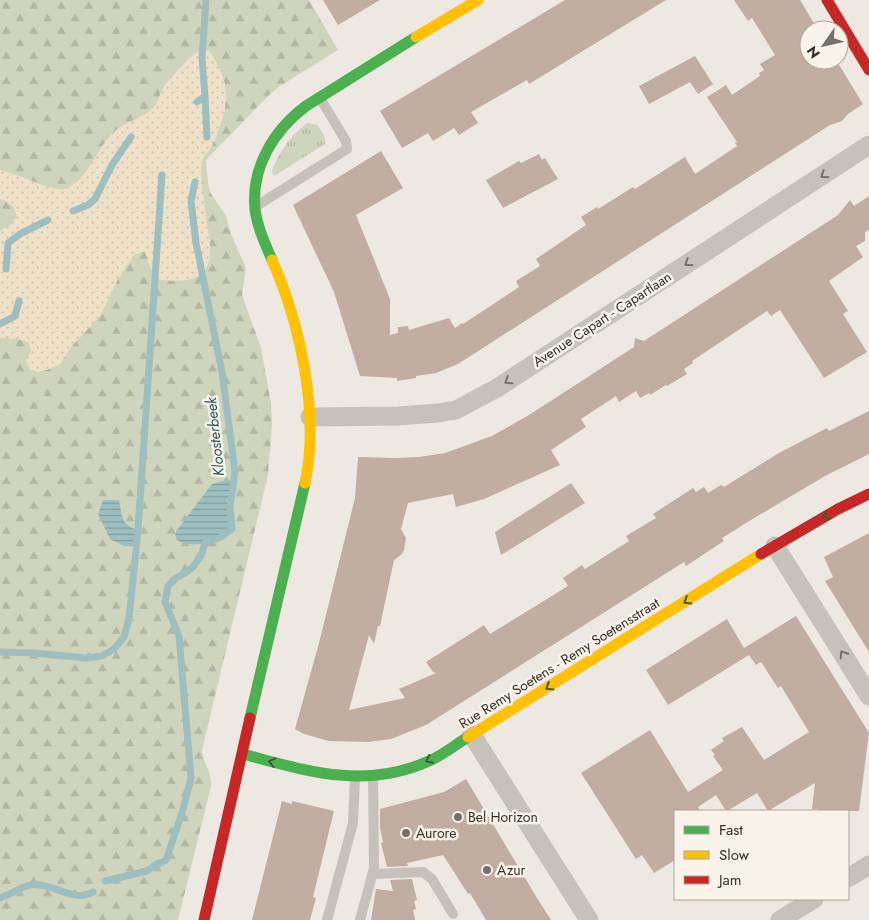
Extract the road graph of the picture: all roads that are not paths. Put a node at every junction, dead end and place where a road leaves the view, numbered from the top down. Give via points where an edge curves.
1 (478, 0) edge
2 (827, 0) edge
3 (869, 70) edge
4 (320, 97) junction
5 (869, 145) edge
6 (255, 207) junction
7 (310, 416) junction
8 (869, 494) edge
9 (775, 546) junction
10 (869, 696) edge
11 (472, 736) junction
12 (243, 754) junction
13 (373, 776) junction
14 (356, 778) junction
15 (869, 865) edge
16 (373, 874) junction
17 (849, 877) edge
18 (812, 900) edge
19 (453, 914) dead end
20 (204, 920) edge
21 (326, 920) edge
22 (360, 920) edge
23 (589, 920) edge
24 (780, 920) edge

1 - 4 street
2 - 3 street
4 - 6 street via 291,118 270,143 255,184
4 - 6 lane via 347,149
5 -> 7 street, Avenue Capart - Capartlaan via 471,403 438,413
6 - 7 street via 295,328
7 - 12 street via 306,476
8 -> 9 street, Rue Remy Soetens - Remy Soetensstraat
10 -> 9 street
9 -> 11 street, Rue Remy Soetens - Remy Soetensstraat
11 -> 13 street, Rue Remy Soetens - Remy Soetensstraat via 431,760 395,773
11 - 23 street
14 -> 12 street, Rue Remy Soetens - Remy Soetensstraat via 321,775
12 - 20 street
13 - 14 street, Rue Remy Soetens - Remy Soetensstraat
13 - 16 lane
14 - 21 lane via 353,823
15 - 17 street
16 - 19 lane via 423,872 432,879
16 - 22 lane
18 - 24 street

